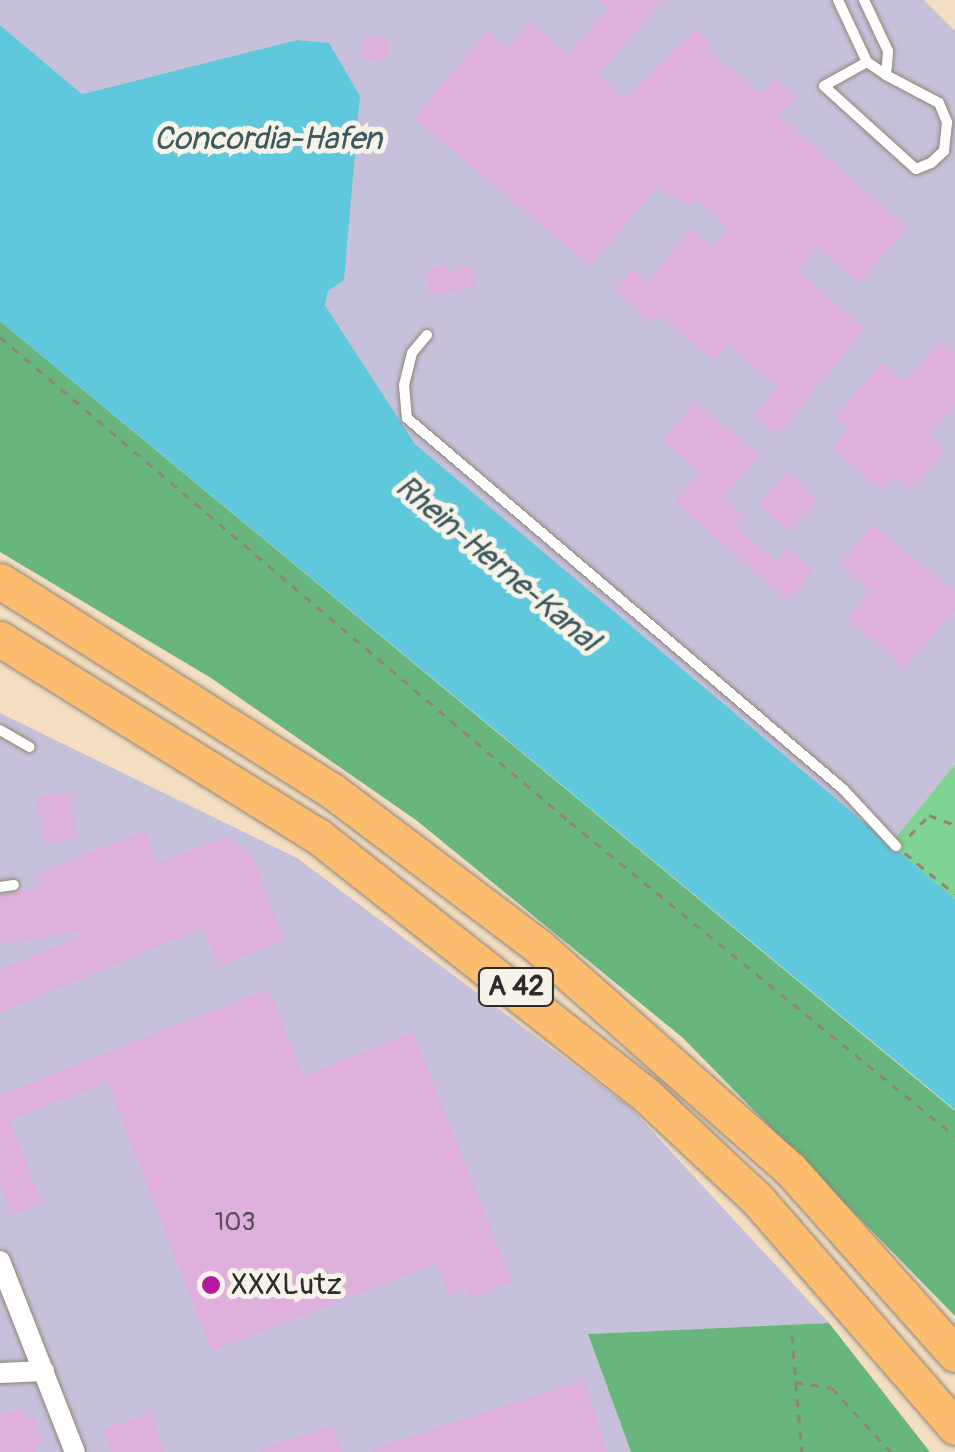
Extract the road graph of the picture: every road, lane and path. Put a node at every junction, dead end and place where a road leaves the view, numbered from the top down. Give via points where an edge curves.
1 (838, 0) edge
2 (864, 0) edge
3 (867, 62) junction
4 (886, 75) junction
5 (427, 335) dead end
6 (0, 337) edge
7 (0, 581) edge
8 (0, 638) edge
9 (0, 730) edge
10 (30, 747) dead end
11 (955, 825) edge
12 (896, 846) junction
13 (14, 886) dead end
14 (0, 887) edge
15 (955, 894) edge
16 (955, 1136) edge
17 (0, 1261) edge
18 (792, 1335) dead end
19 (955, 1354) edge
20 (44, 1371) junction
21 (0, 1373) edge
22 (796, 1382) junction
23 (955, 1427) edge
24 (75, 1452) edge
25 (802, 1452) edge
26 (891, 1452) edge

1 - 3 lane
2 - 4 lane via 888,51
3 - 4 lane
3 - 4 lane via 824,86 916,169 931,163 944,151 946,136 938,104
5 - 12 lane via 412,353 404,385 407,418 843,789
6 - 16 path via 570,822
7 - 19 highway, A 42 via 330,790 539,947 790,1169
8 - 23 highway, A 42 via 318,836 644,1092 756,1198
9 - 10 lane
11 - 12 path via 929,815
12 - 15 path
13 - 14 lane
17 - 20 street
18 - 22 path
20 - 21 street
20 - 24 street
22 - 25 path
22 - 26 path via 832,1388

